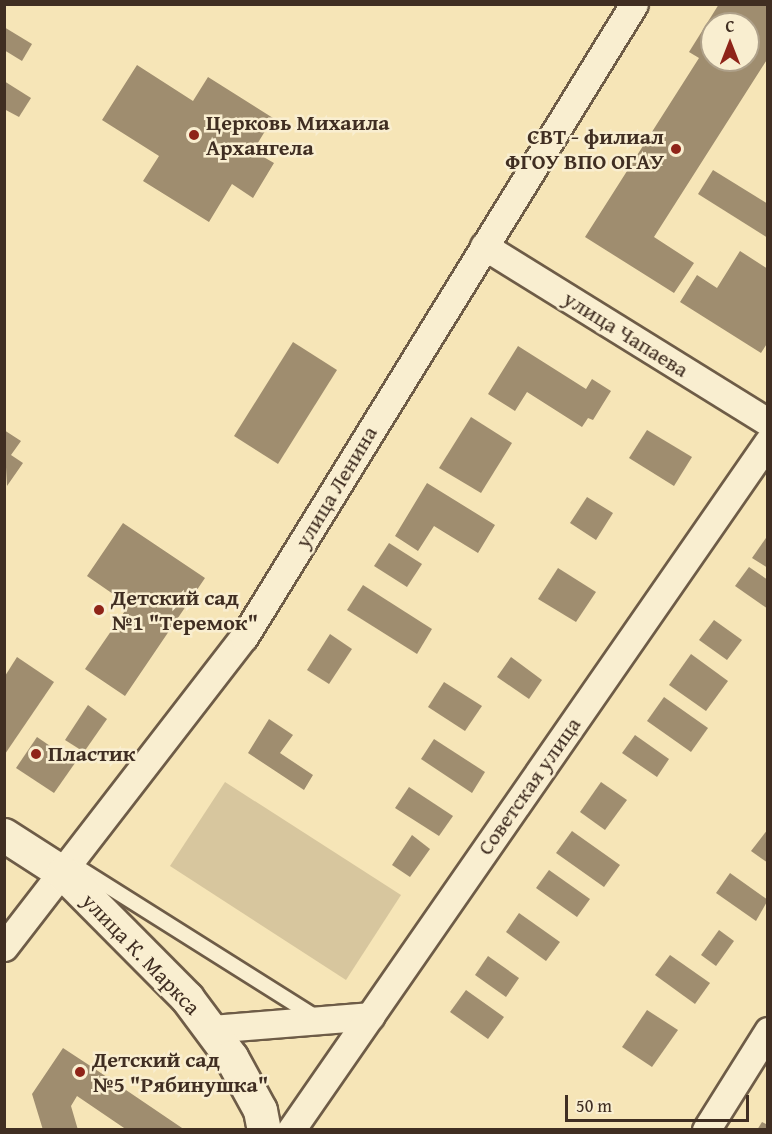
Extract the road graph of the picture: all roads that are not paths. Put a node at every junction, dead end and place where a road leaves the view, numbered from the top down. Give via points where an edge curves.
1 (634, 4) edge
2 (484, 246) junction
3 (768, 422) edge
4 (768, 442) edge
5 (4, 835) edge
6 (67, 868) junction
7 (4, 947) edge
8 (370, 1016) junction
9 (320, 1020) junction
10 (210, 1029) junction
11 (768, 1031) edge
12 (264, 1130) edge
13 (291, 1130) edge
14 (706, 1130) edge

1 - 2 street, улица Ленина
2 - 3 street, улица Чапаева
2 - 6 street, улица Ленина via 244,637
4 - 8 street, Советская улица
5 - 6 main road, улица К. Маркса
6 - 7 street, улица Ленина
6 - 9 lane
6 - 10 main road, улица К. Маркса via 187,998
8 - 9 street
8 - 13 street, Советская улица
9 - 10 street
10 - 12 main road, улица К. Маркса via 260,1110
11 - 14 street

